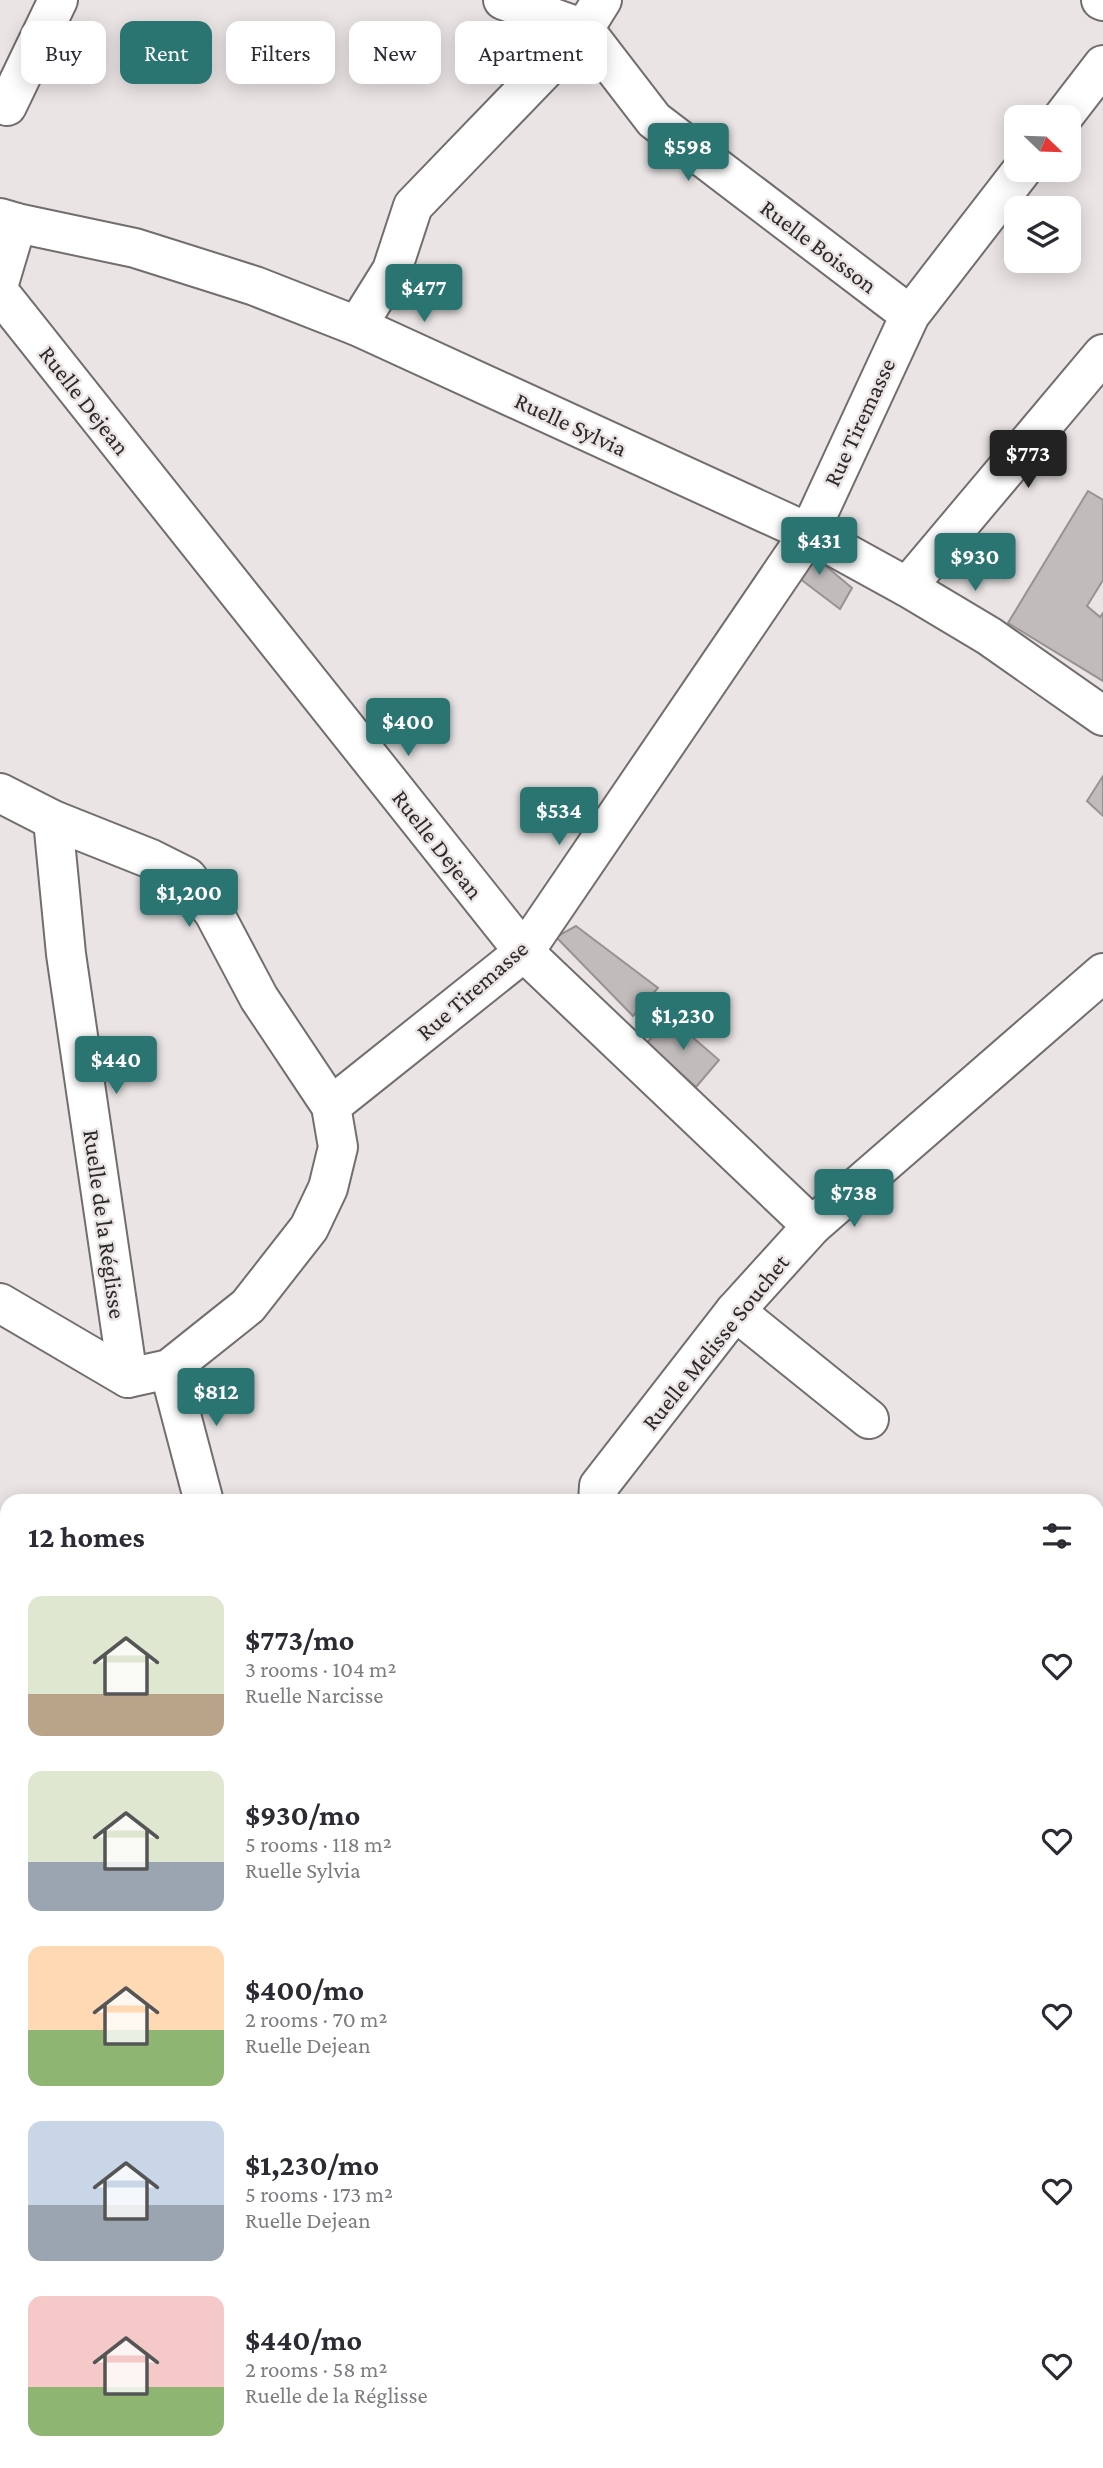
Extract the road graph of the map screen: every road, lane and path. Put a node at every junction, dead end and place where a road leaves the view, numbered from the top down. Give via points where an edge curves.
1 (58, 0) edge
2 (503, 0) edge
3 (593, 14) edge
4 (1103, 65) edge
5 (1072, 105) edge
6 (7, 106) dead end
7 (1013, 182) edge
8 (8, 221) edge
9 (0, 280) edge
10 (0, 293) edge
11 (910, 315) junction
12 (357, 326) junction
13 (1103, 354) edge
14 (809, 533) junction
15 (907, 587) junction
16 (1103, 716) edge
17 (0, 793) edge
18 (53, 820) junction
19 (524, 952) junction
20 (1098, 986) edge
21 (331, 1106) junction
22 (812, 1226) junction
23 (0, 1303) edge
24 (735, 1311) junction
25 (169, 1369) junction
26 (128, 1378) junction
27 (869, 1419) dead end
28 (202, 1494) edge
29 (598, 1494) edge

1 - 6 street
2 - 3 street
3 - 11 street, Ruelle Boisson via 654,120
3 - 12 street via 413,206 392,270
4 - 5 street
7 - 11 street, Rue Tiremasse
8 - 9 street
8 - 12 street, Ruelle Sylvia via 135,248 255,286
10 - 19 street, Ruelle Dejean
11 - 14 street, Rue Tiremasse
12 - 14 street, Ruelle Sylvia
13 - 15 street
14 - 15 street, Ruelle Sylvia
14 - 19 street, Rue Tiremasse
15 - 16 street, Ruelle Sylvia via 989,636
17 - 18 street
18 - 21 street via 187,877 214,913 259,998
18 - 26 street, Ruelle de la Réglisse via 66,954
19 - 21 street, Rue Tiremasse
19 - 22 street, Ruelle Dejean
20 - 22 street, Ruelle Melisse Souchet
21 - 25 street via 338,1147 328,1188 309,1228 248,1306
22 - 24 street, Ruelle Melisse Souchet
23 - 26 street
24 - 27 street
24 - 29 street, Ruelle Melisse Souchet via 599,1486
25 - 26 street
25 - 28 street

